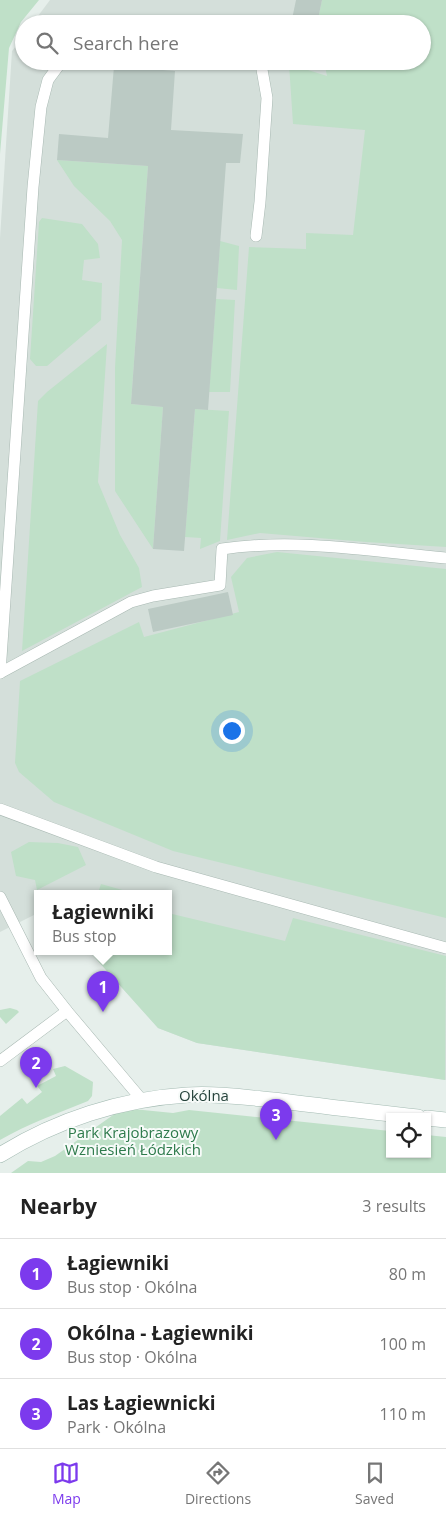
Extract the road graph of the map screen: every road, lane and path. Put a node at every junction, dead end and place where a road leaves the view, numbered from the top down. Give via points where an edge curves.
1 (55, 70) edge
2 (262, 70) edge
3 (256, 236) dead end
4 (446, 558) edge
5 (0, 673) edge
6 (0, 809) edge
7 (0, 897) edge
8 (446, 948) edge
9 (67, 1011) junction
10 (0, 1060) edge
11 (142, 1100) junction
12 (386, 1114) edge
13 (431, 1118) edge
14 (446, 1120) edge
15 (0, 1155) edge

1 - 5 lane via 48,80 41,107
2 - 3 lane via 267,98
4 - 5 lane via 308,545 250,545 222,549 220,585 132,602
6 - 8 lane via 156,867
7 - 9 lane via 41,978
9 - 10 lane
9 - 11 lane
11 - 12 street, Okólna via 214,1095
11 - 15 street, Okólna via 72,1120
13 - 14 street

